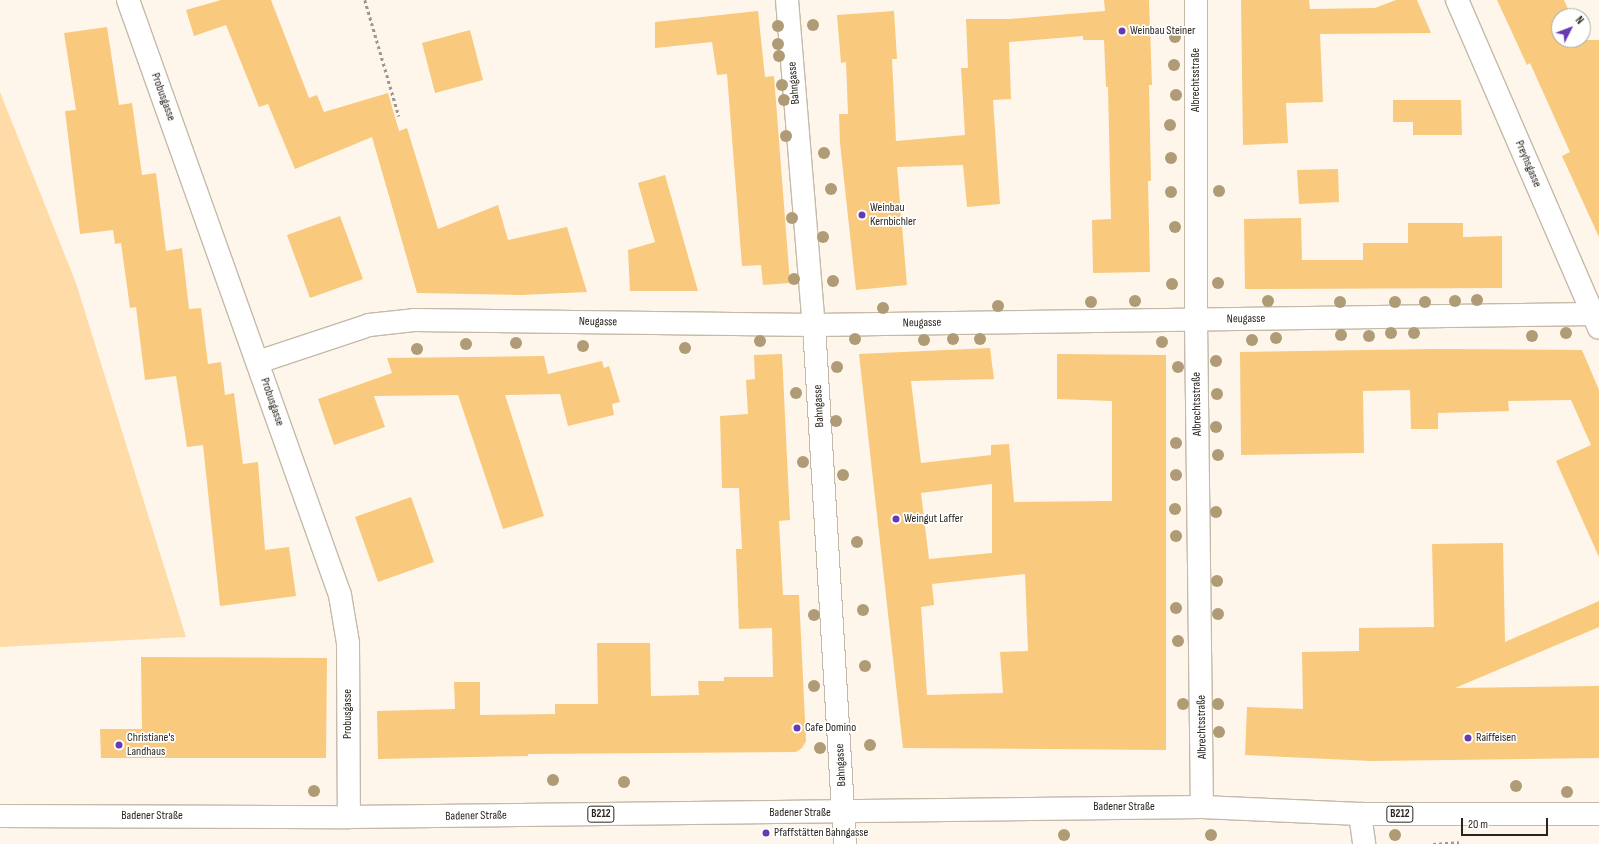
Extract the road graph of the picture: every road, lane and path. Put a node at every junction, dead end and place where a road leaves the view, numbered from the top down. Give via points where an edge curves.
1 (128, 0) edge
2 (364, 0) edge
3 (787, 0) edge
4 (1196, 0) edge
5 (1457, 0) edge
6 (399, 116) dead end
7 (1597, 318) edge
8 (1196, 320) junction
9 (814, 325) junction
10 (258, 362) junction
11 (1202, 807) junction
12 (843, 813) junction
13 (1360, 814) junction
14 (1599, 814) edge
15 (0, 816) edge
16 (349, 817) junction
17 (845, 844) edge
18 (1364, 844) edge

1 - 10 street, Probusgasse
2 - 6 path
3 - 9 street, Bahngasse
4 - 8 street, Albrechtsstraße
5 - 7 street, Preyhsgasse
7 - 8 street, Neugasse
8 - 9 street, Neugasse
8 - 11 street, Albrechtsstraße
9 - 10 street, Neugasse via 414,320 369,325
9 - 12 street, Bahngasse
10 - 16 street, Probusgasse via 340,595 348,643
11 - 12 street, Badener Straße / B212 via 919,809
11 - 13 street, Badener Straße / B212
12 - 16 street, Badener Straße / B212
12 - 17 street, Bahngasse
13 - 14 street, Badener Straße / B212
13 - 18 street
15 - 16 street, Badener Straße / B212

